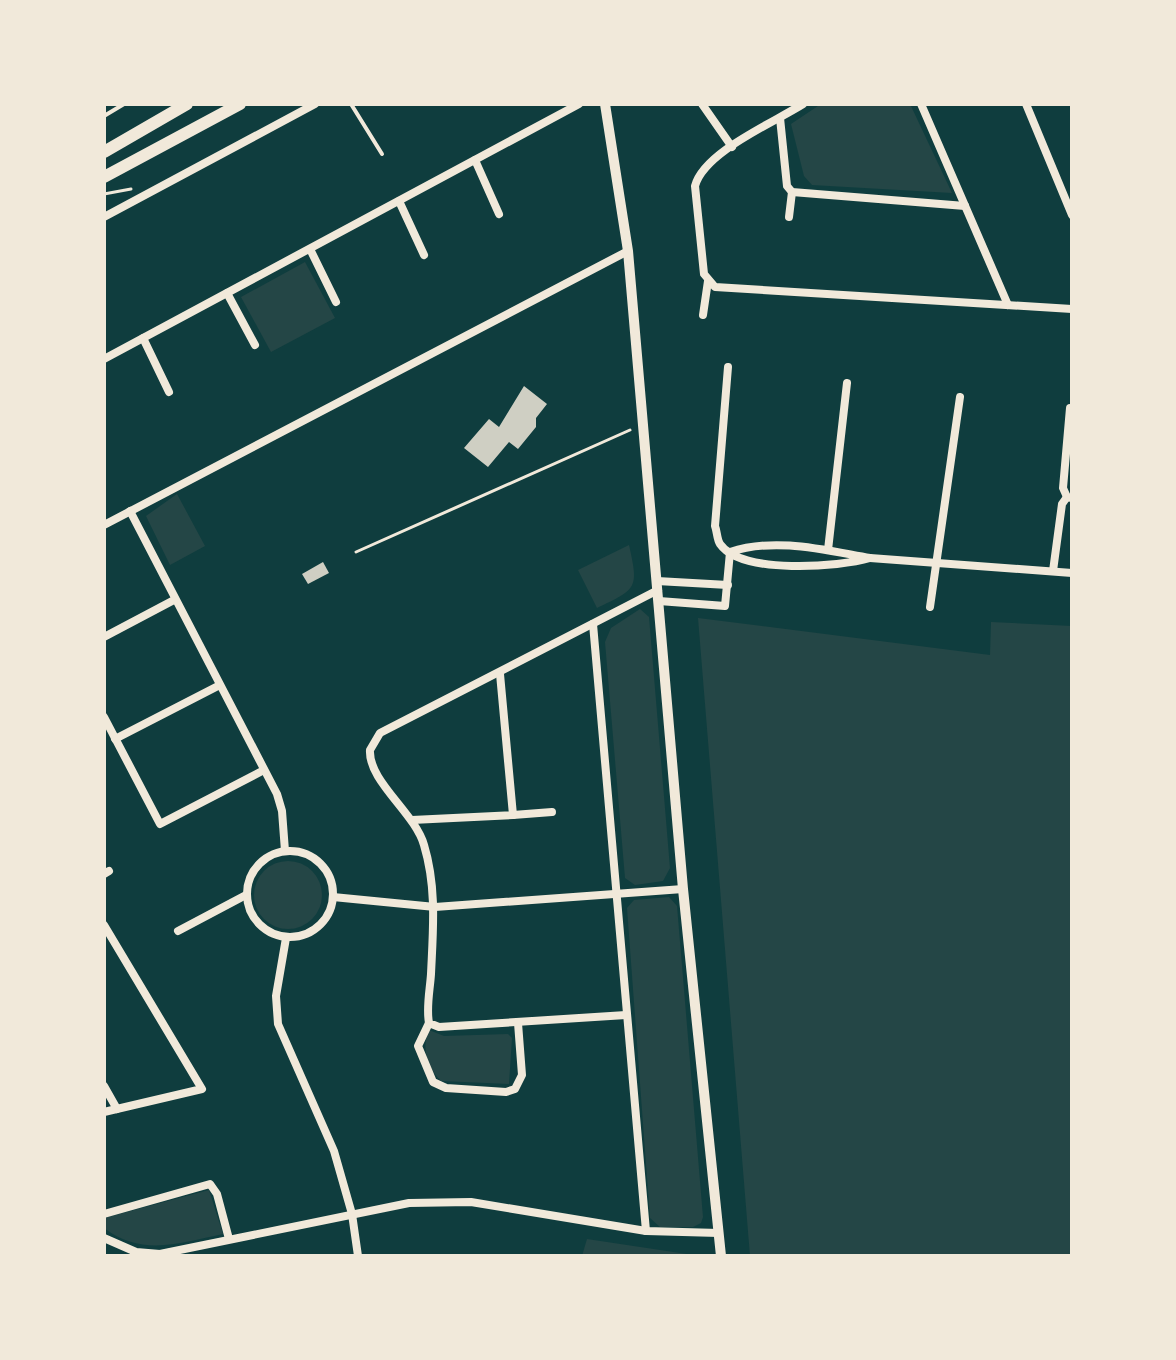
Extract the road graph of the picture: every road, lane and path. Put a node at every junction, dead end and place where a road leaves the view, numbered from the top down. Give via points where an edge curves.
1 (124, 104) edge
2 (187, 104) edge
3 (240, 104) edge
4 (315, 104) edge
5 (351, 104) edge
6 (579, 104) edge
7 (605, 104) edge
8 (702, 104) edge
9 (803, 104) edge
10 (921, 104) edge
11 (1026, 104) edge
12 (104, 116) edge
13 (780, 118) junction
14 (732, 147) junction
15 (104, 152) edge
16 (382, 154) dead end
17 (475, 160) junction
18 (104, 177) edge
19 (792, 192) junction
20 (399, 201) junction
21 (965, 206) junction
22 (499, 214) dead end
23 (1072, 215) edge
24 (104, 217) edge
25 (789, 217) dead end
26 (310, 249) junction
27 (628, 251) junction
28 (424, 255) dead end
29 (708, 281) junction
30 (227, 293) junction
31 (336, 302) dead end
32 (1008, 305) junction
33 (1072, 309) edge
34 (703, 315) dead end
35 (143, 338) junction
36 (255, 345) dead end
37 (104, 359) edge
38 (728, 367) dead end
39 (847, 383) dead end
40 (169, 392) dead end
41 (960, 397) dead end
42 (1070, 408) dead end
43 (645, 423) junction
44 (1069, 497) edge
45 (130, 511) junction
46 (104, 525) edge
47 (828, 550) junction
48 (356, 552) dead end
49 (730, 552) junction
50 (870, 558) junction
51 (937, 563) junction
52 (1053, 571) junction
53 (1072, 573) edge
54 (728, 585) junction
55 (658, 591) junction
56 (174, 600) junction
57 (930, 607) dead end
58 (593, 624) junction
59 (104, 637) edge
60 (500, 674) junction
61 (218, 686) junction
62 (104, 717) edge
63 (115, 739) junction
64 (264, 770) junction
65 (552, 812) dead end
66 (513, 815) junction
67 (412, 820) junction
68 (285, 851) junction
69 (683, 889) junction
70 (619, 894) junction
71 (246, 895) junction
72 (333, 897) junction
73 (435, 907) junction
74 (104, 925) edge
75 (178, 931) dead end
76 (286, 938) junction
77 (626, 1015) junction
78 (429, 1023) junction
79 (518, 1023) junction
80 (104, 1086) edge
81 (117, 1109) junction
82 (104, 1112) edge
83 (104, 1214) edge
84 (352, 1214) junction
85 (646, 1231) junction
86 (719, 1233) junction
87 (104, 1238) edge
88 (229, 1239) junction
89 (358, 1256) edge
90 (721, 1256) edge

1 - 12 lane
2 - 15 main road
3 - 18 main road
4 - 24 street
5 - 16 lane
6 - 17 street
7 - 27 street
8 - 14 street
9 - 13 street
10 - 21 street
11 - 23 street
13 - 14 street
13 - 19 street
14 - 29 street via 707,164 695,186
17 - 20 street
17 - 22 street
19 - 21 street
19 - 25 street
20 - 26 street
20 - 28 street
21 - 32 street
26 - 30 street
26 - 31 street
27 - 43 street
27 - 45 street
29 - 32 street via 722,289
29 - 34 street
30 - 35 street
30 - 36 street
32 - 33 street
35 - 37 street
35 - 40 street
38 - 49 street via 715,526 720,544
39 - 47 street
41 - 51 street
42 - 44 street via 1063,488
43 - 48 path
43 - 55 street
44 - 52 street via 1062,504
45 - 46 street
45 - 56 street
47 - 49 street via 754,544
47 - 50 street
49 - 50 street via 767,564 842,566
49 - 54 street
50 - 51 street
51 - 52 street
51 - 57 street
52 - 53 street
54 - 55 street
54 - 55 street via 725,606
55 - 58 street
55 - 69 street
56 - 59 street
56 - 61 street
58 - 60 street
58 - 70 street
60 - 66 street
60 - 67 street via 375,738 371,764
61 - 63 street
61 - 64 street
62 - 63 street
63 - 64 street via 160,824
64 - 68 street via 282,811
65 - 66 street
66 - 67 street
67 - 73 street via 424,841
68 - 71 street via 253,870
68 - 72 street via 306,853 318,861 327,871
69 - 70 street
69 - 86 street
70 - 73 street
70 - 77 street
71 - 75 street
71 - 76 street via 259,925
72 - 73 street
72 - 76 street via 330,911 312,932
73 - 78 street
74 - 81 street via 202,1089
76 - 84 street via 276,996 278,1024 334,1151
77 - 79 street
77 - 85 street
78 - 79 street
78 - 79 street via 418,1046 433,1082 446,1088 506,1092 515,1089 522,1075
80 - 81 street
81 - 82 street
83 - 88 street via 210,1184
84 - 85 street via 409,1203 471,1202
84 - 88 street
84 - 89 street
85 - 86 street
86 - 90 street
87 - 88 street via 150,1254

